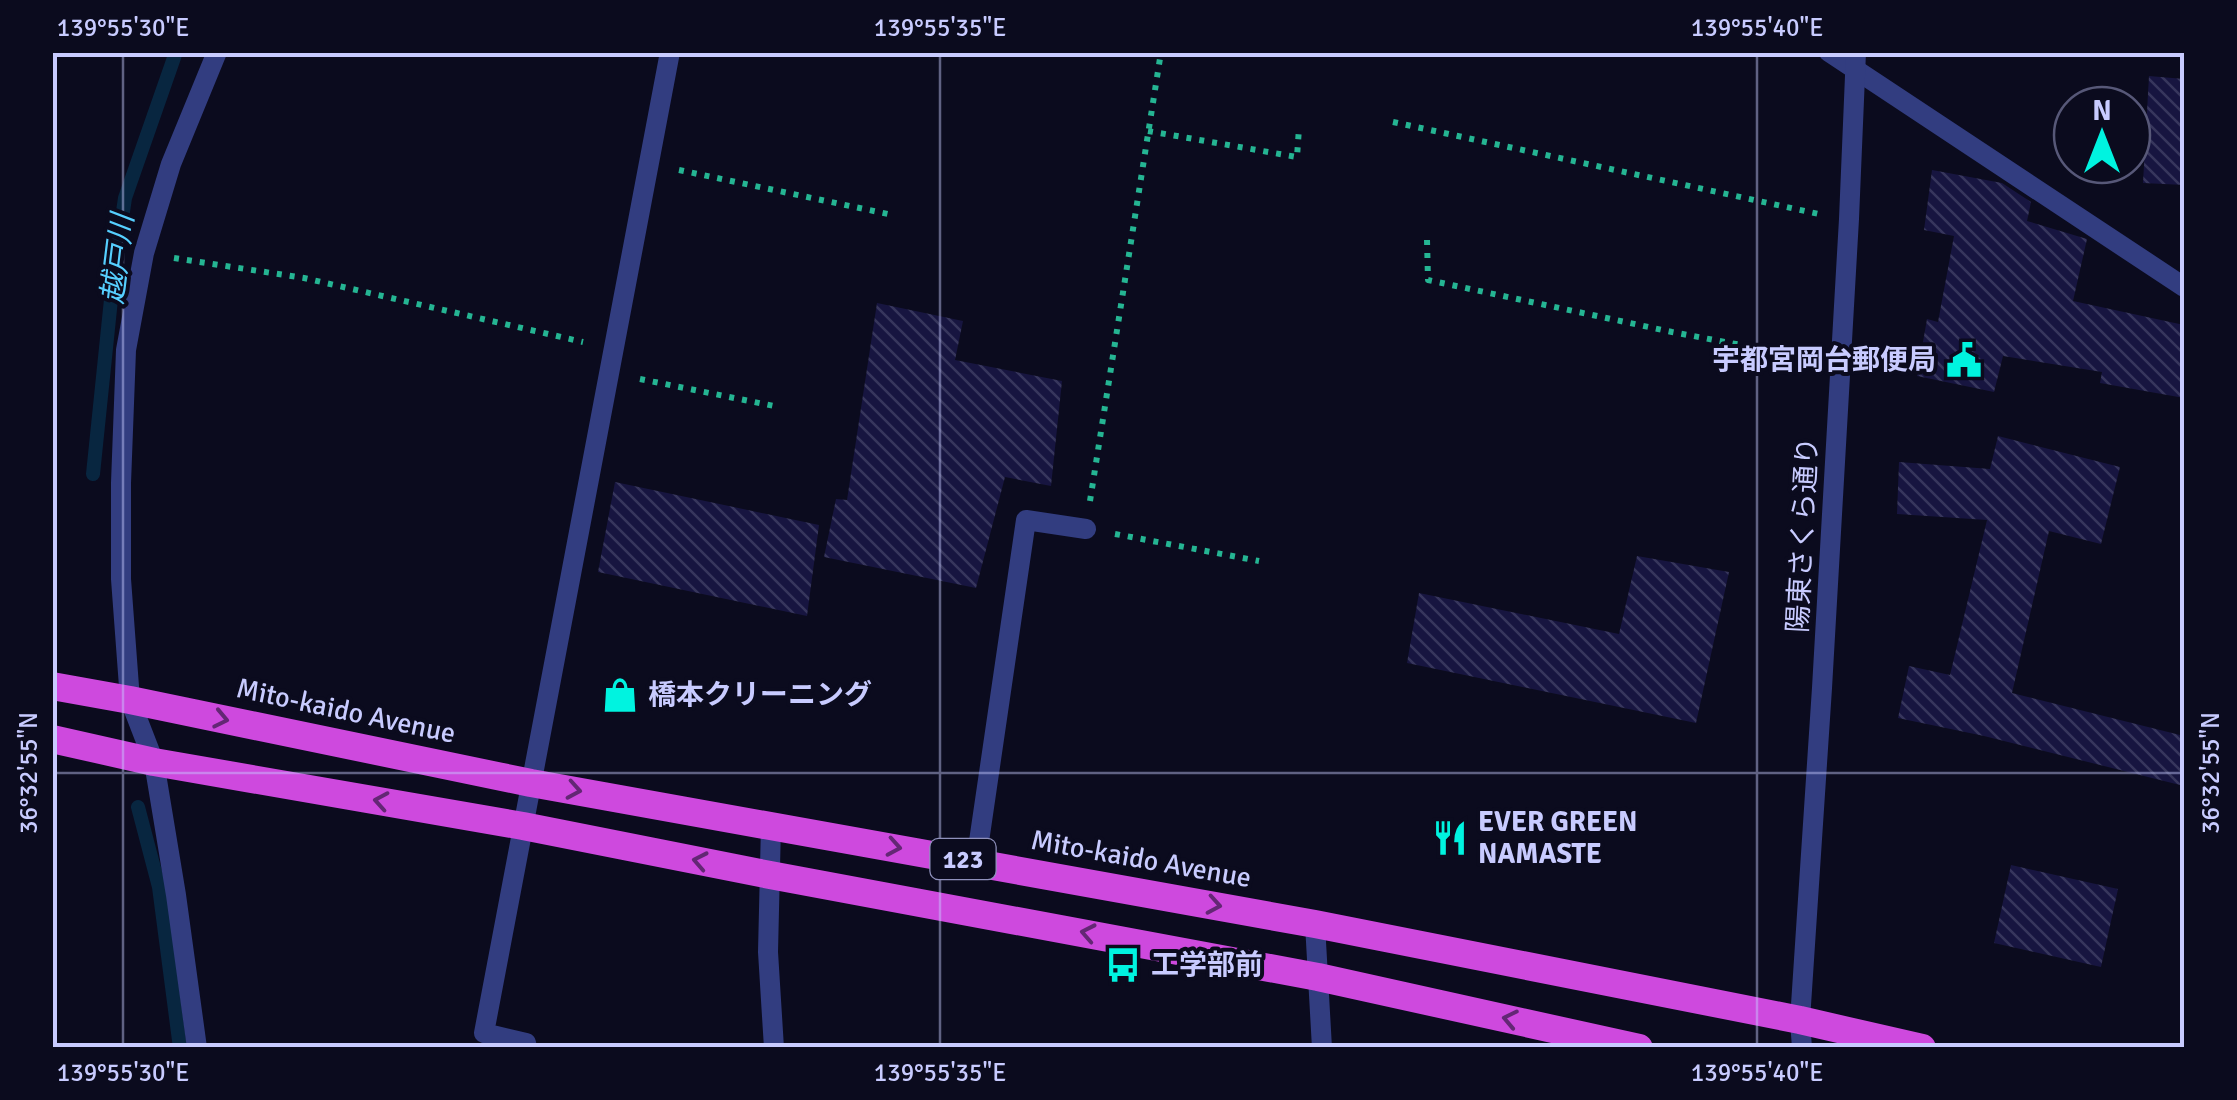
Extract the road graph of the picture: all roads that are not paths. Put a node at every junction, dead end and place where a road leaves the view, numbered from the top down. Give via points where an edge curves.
1 (217, 52) edge
2 (670, 52) edge
3 (1830, 52) edge
4 (1856, 62) edge
5 (2184, 288) edge
6 (1086, 528) road end
7 (52, 686) edge
8 (128, 699) junction
9 (52, 739) edge
10 (154, 762) junction
11 (530, 783) junction
12 (771, 824) junction
13 (523, 826) junction
14 (976, 862) junction
15 (770, 875) junction
16 (1315, 924) junction
17 (1318, 977) junction
18 (1801, 1034) edge
19 (196, 1048) edge
20 (527, 1048) edge
21 (774, 1048) edge
22 (1322, 1048) edge
23 (1639, 1048) edge
24 (1922, 1048) edge

1 - 8 street via 171,164 144,253 126,350 121,579
2 - 11 street
3 - 4 street
4 - 5 street
4 - 18 street, 陽東さくら通り
6 - 14 street via 1026,520
7 - 8 highway, Mito-kaido Avenue / 123
8 - 10 street
8 -> 11 highway, Mito-kaido Avenue / 123
9 - 10 highway, 123
13 -> 10 highway, 123
10 - 19 street
11 -> 12 highway, Mito-kaido Avenue / 123
11 - 13 street
12 -> 14 highway, Mito-kaido Avenue / 123
12 - 15 street
15 -> 13 highway, 123
13 - 20 street via 484,1033 526,1042
14 -> 16 highway, Mito-kaido Avenue / 123
17 -> 15 highway, 123
15 - 21 street
16 - 17 street
16 - 18 highway, Mito-kaido Avenue / 123
17 - 22 street
23 -> 17 highway, 123
18 - 24 highway, Mito-kaido Avenue / 123

